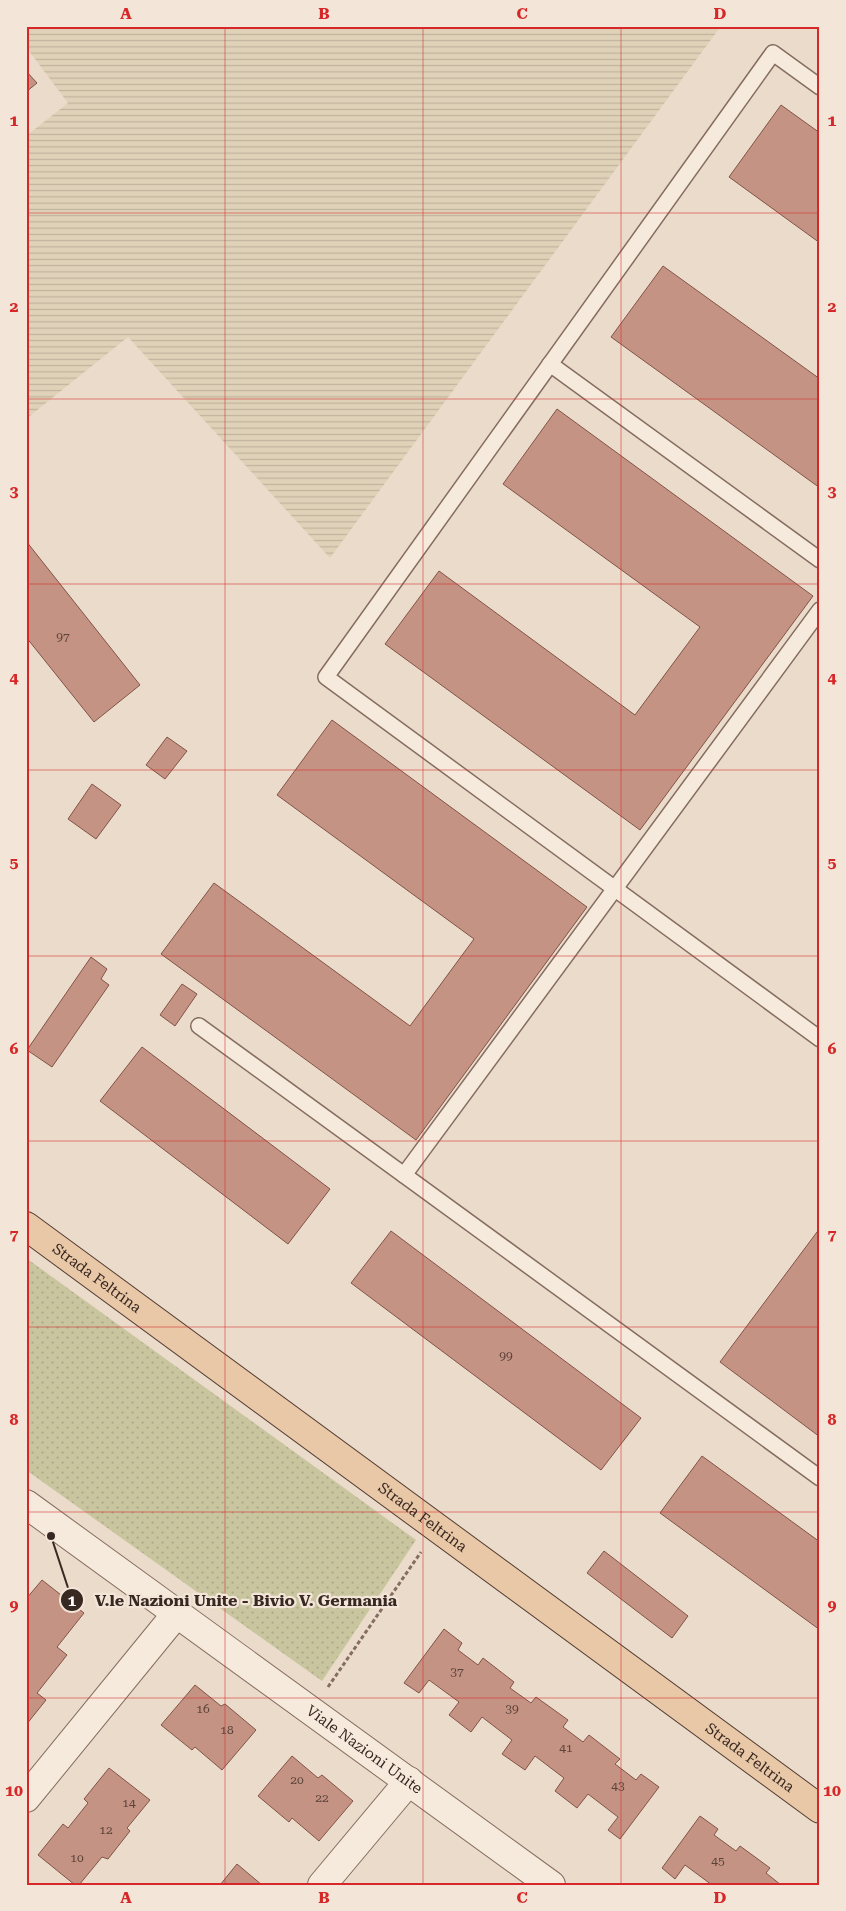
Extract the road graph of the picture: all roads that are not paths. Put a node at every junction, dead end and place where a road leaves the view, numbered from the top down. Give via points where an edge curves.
1 (820, 87) edge
2 (550, 364) junction
3 (820, 560) edge
4 (820, 610) edge
5 (615, 889) junction
6 (199, 1026) dead end
7 (820, 1039) edge
8 (404, 1174) junction
9 (26, 1226) edge
10 (820, 1478) edge
11 (26, 1504) edge
12 (177, 1613) junction
13 (409, 1781) junction
14 (26, 1798) edge
15 (820, 1809) edge
16 (322, 1885) edge
17 (551, 1885) edge

1 - 2 lane via 773,53
2 - 3 lane
2 - 5 lane via 326,677
4 - 5 lane
5 - 7 lane
5 - 8 lane
6 - 8 lane
8 - 10 lane
9 - 15 main road, Strada Feltrina
11 - 12 street, Viale Nazioni Unite
12 - 13 street, Viale Nazioni Unite
12 - 14 street
13 - 16 street
13 - 17 street, Viale Nazioni Unite

